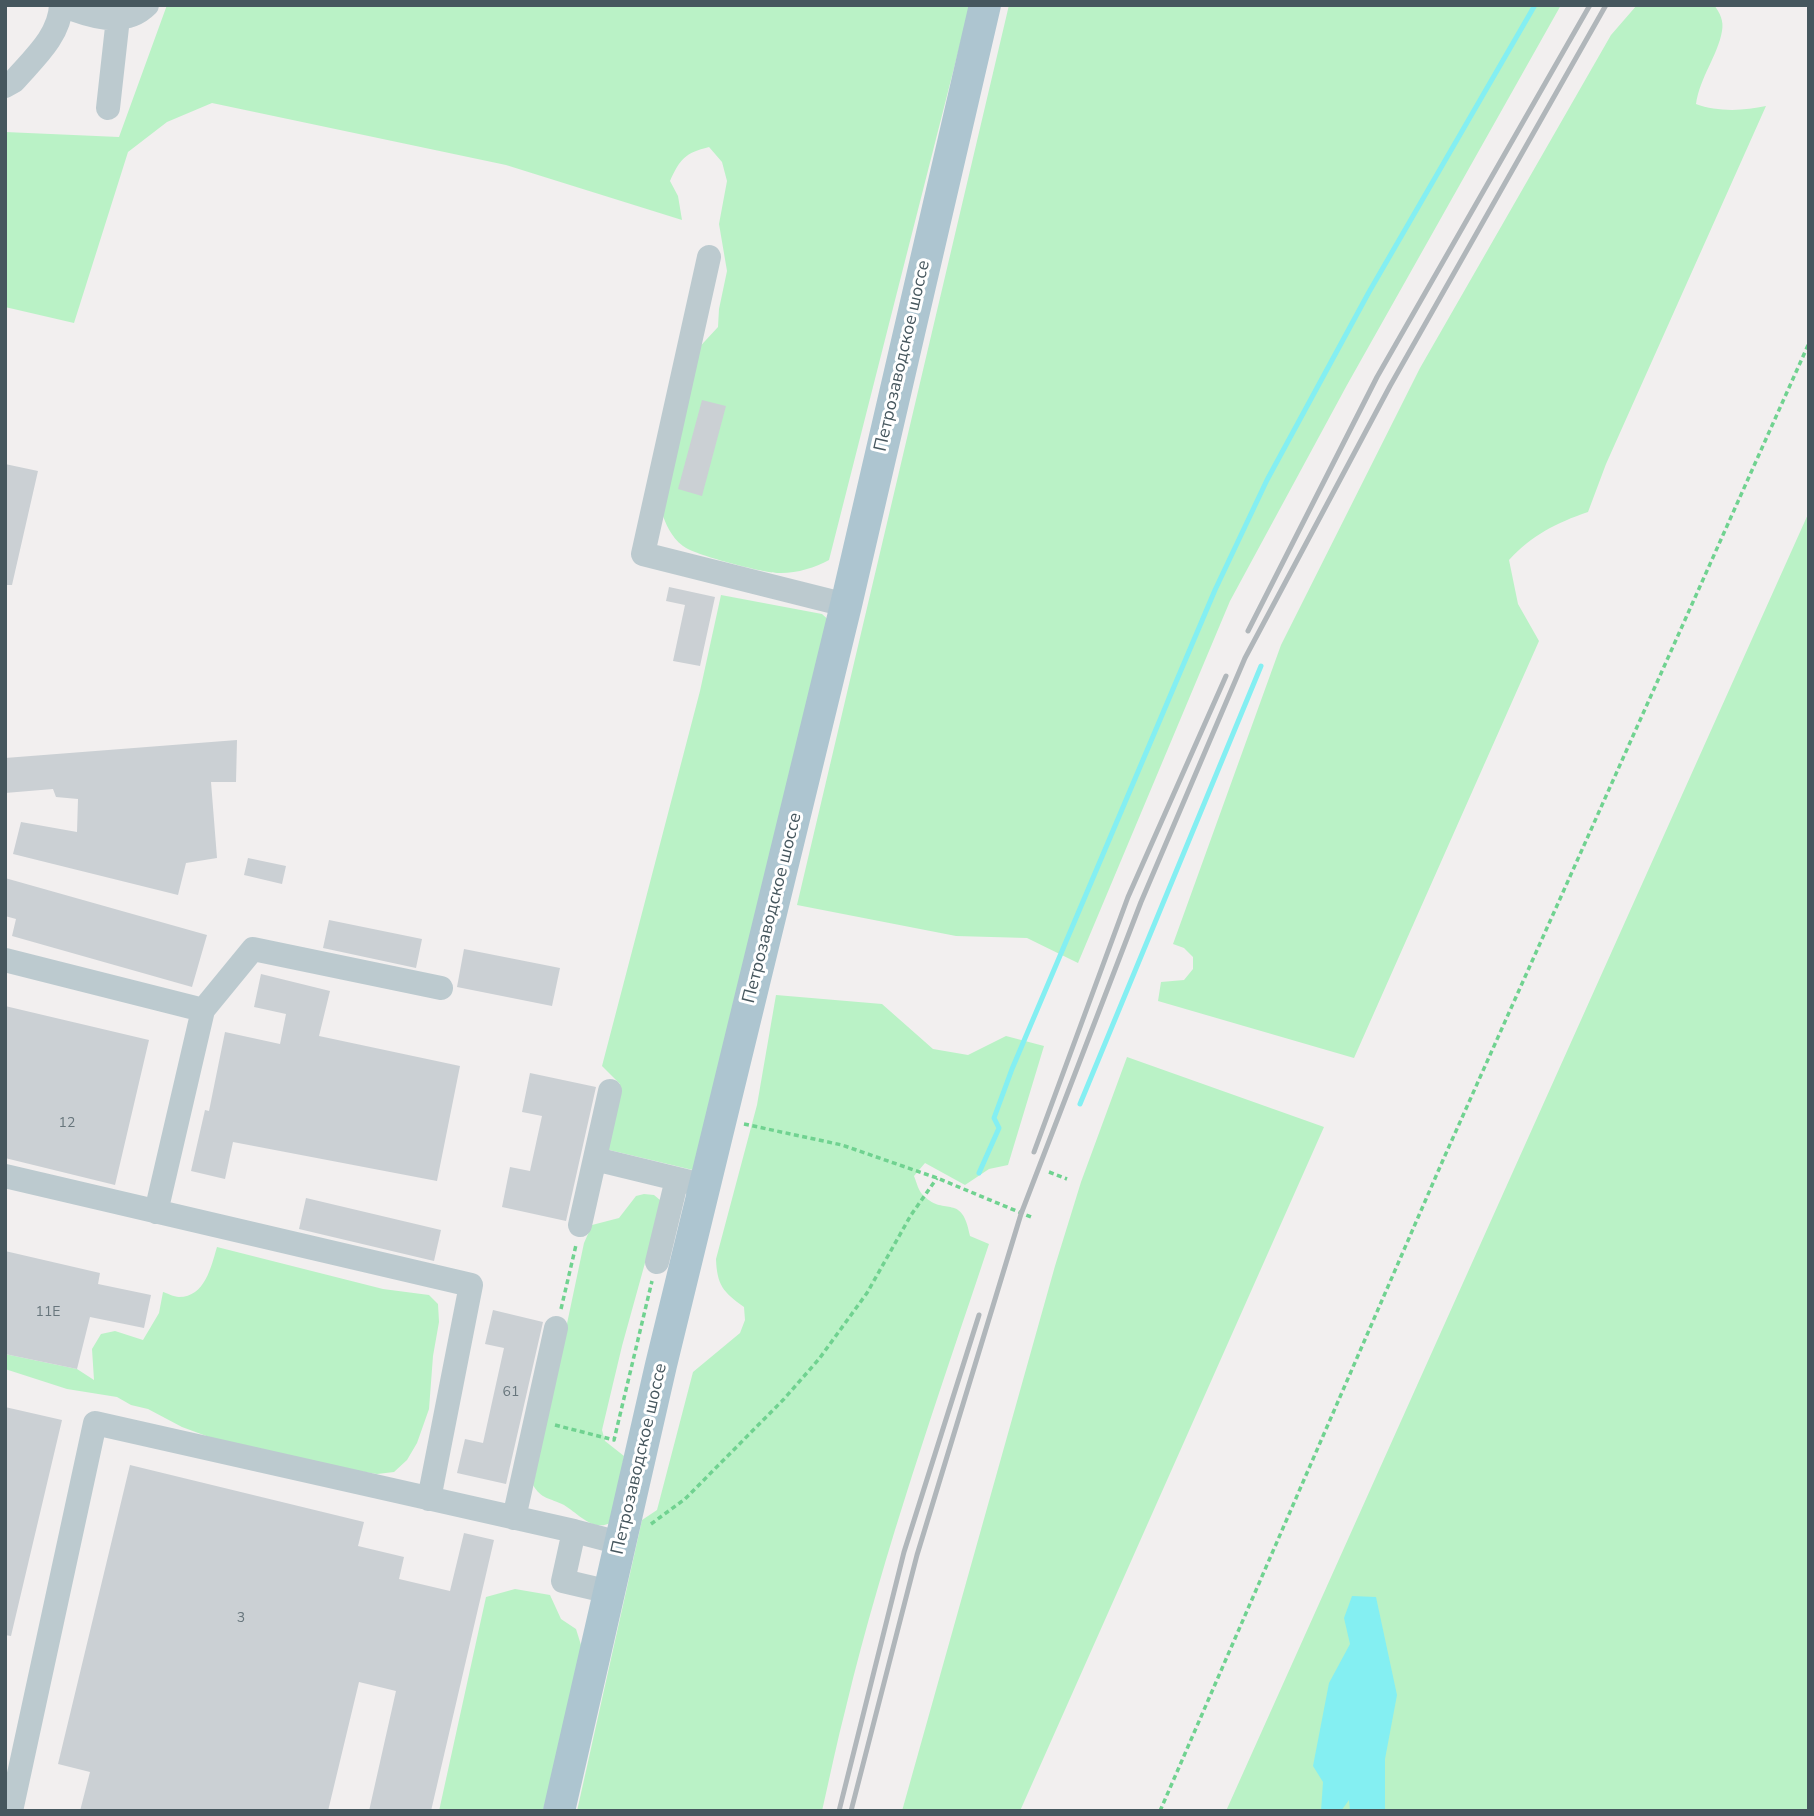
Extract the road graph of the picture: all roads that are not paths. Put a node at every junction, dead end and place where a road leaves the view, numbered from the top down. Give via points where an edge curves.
1 (61, 5) edge
2 (148, 5) edge
3 (985, 5) edge
4 (118, 18) junction
5 (5, 86) edge
6 (108, 108) dead end
7 (709, 257) dead end
8 (846, 605) junction
9 (5, 960) edge
10 (440, 988) dead end
11 (203, 1010) junction
12 (610, 1091) dead end
13 (595, 1159) junction
14 (5, 1176) edge
15 (691, 1183) junction
16 (156, 1212) junction
17 (580, 1225) road end
18 (657, 1262) road end
19 (556, 1328) road end
20 (429, 1499) junction
21 (514, 1518) junction
22 (574, 1531) junction
23 (620, 1543) junction
24 (610, 1592) junction
25 (11, 1811) edge
26 (559, 1811) edge

1 - 4 lane via 98,18
1 - 5 lane via 53,35
2 - 4 lane
3 - 8 main road, Петрозаводское шоссе
4 - 6 lane
7 - 8 lane via 643,554
8 - 15 main road, Петрозаводское шоссе via 722,1119
9 - 11 lane
10 - 11 lane via 253,949
11 - 16 lane
12 - 13 lane
13 - 15 lane
13 - 17 lane
14 - 16 lane
15 - 18 lane
15 - 23 main road, Петрозаводское шоссе via 661,1365
16 - 20 lane via 471,1285
19 - 21 lane
20 - 21 lane
20 - 25 lane via 95,1423
21 - 22 lane
22 - 23 lane
22 - 24 lane via 563,1581
23 - 24 main road, Петрозаводское шоссе
24 - 26 main road, Петрозаводское шоссе

